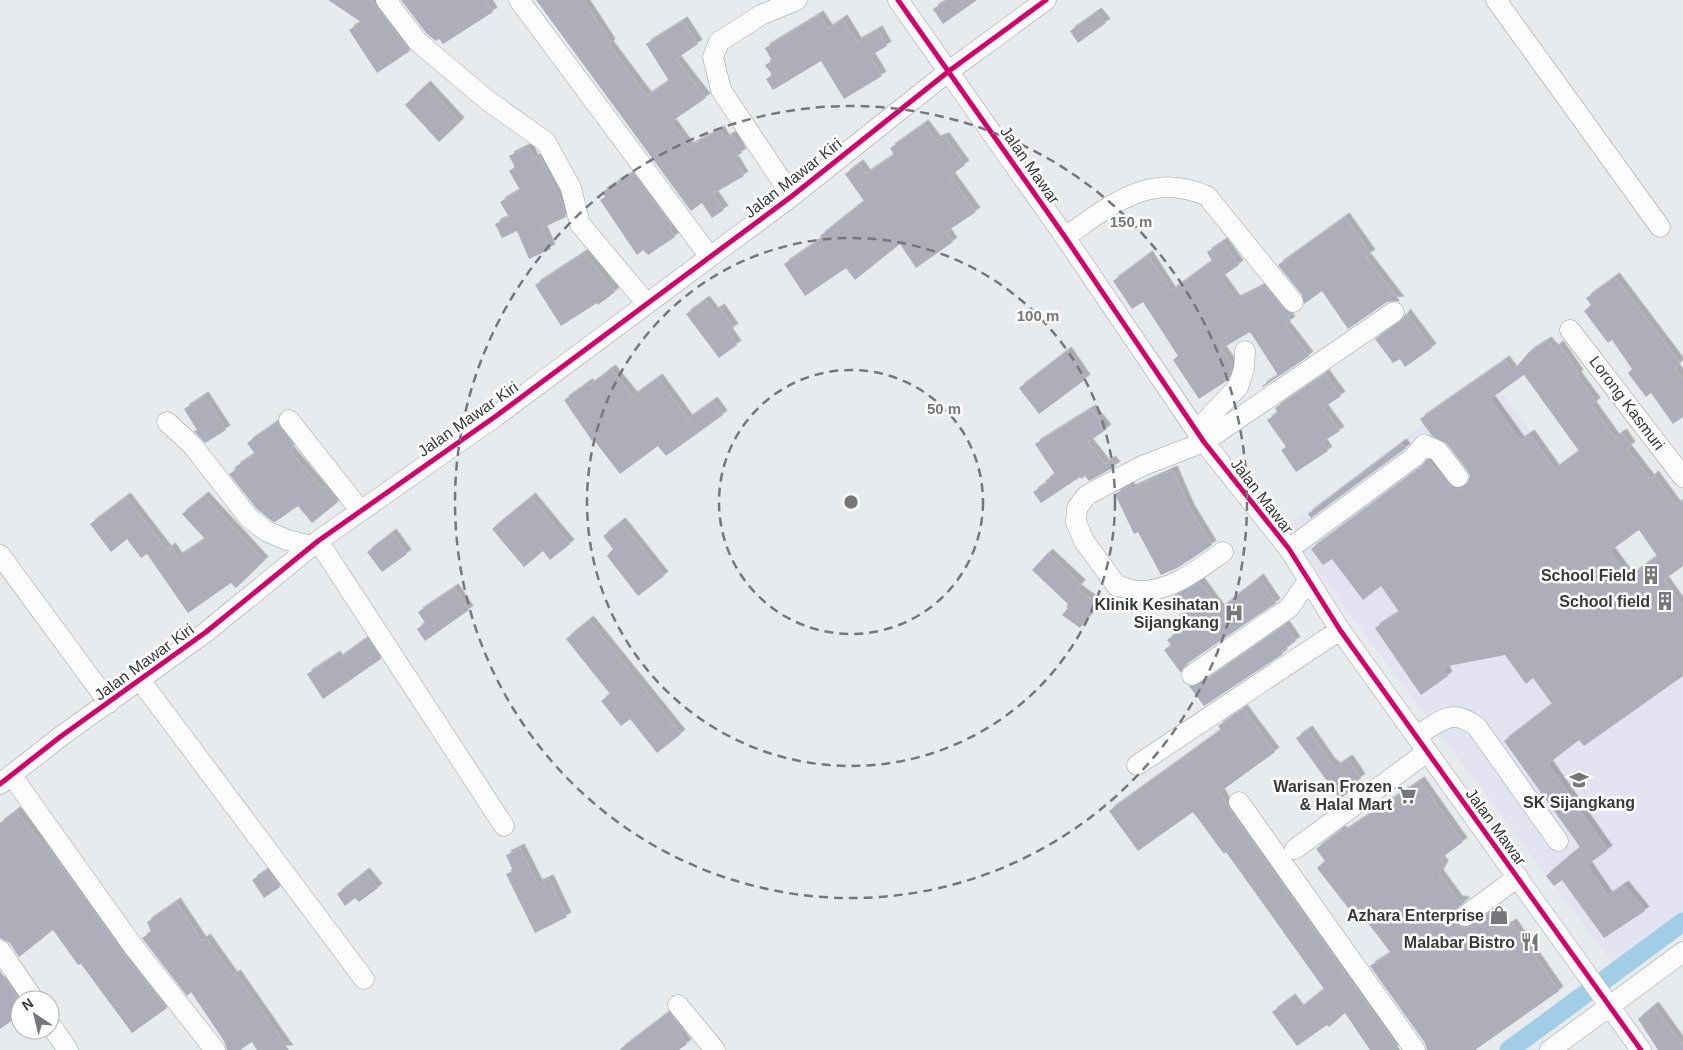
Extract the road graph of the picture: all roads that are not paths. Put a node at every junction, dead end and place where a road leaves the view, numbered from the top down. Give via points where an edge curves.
1 (386, 0) edge
2 (519, 0) edge
3 (797, 0) edge
4 (898, 0) edge
5 (1046, 0) edge
6 (1496, 0) edge
7 (949, 71) junction
8 (792, 196) junction
9 (1660, 227) dead end
10 (1065, 237) junction
11 (710, 257) junction
12 (1293, 302) dead end
13 (647, 304) junction
14 (1394, 312) dead end
15 (1570, 330) dead end
16 (1245, 351) dead end
17 (289, 420) dead end
18 (167, 422) dead end
19 (1200, 436) junction
20 (1683, 477) edge
21 (1458, 478) dead end
22 (360, 510) junction
23 (315, 543) junction
24 (1288, 550) junction
25 (1223, 552) dead end
26 (0, 555) edge
27 (1308, 581) junction
28 (1340, 630) junction
29 (1192, 675) dead end
30 (140, 680) junction
31 (109, 703) junction
32 (1422, 744) junction
33 (1137, 766) dead end
34 (6, 780) edge
35 (1239, 802) dead end
36 (504, 826) dead end
37 (1558, 841) dead end
38 (1295, 849) dead end
39 (1518, 876) junction
40 (1465, 916) dead end
41 (0, 950) edge
42 (1683, 952) edge
43 (364, 979) dead end
44 (27, 990) edge
45 (1607, 1001) junction
46 (678, 1005) dead end
47 (60, 1038) edge
48 (68, 1050) edge
49 (215, 1050) edge
50 (714, 1050) edge
51 (1415, 1050) edge
52 (1550, 1050) edge
53 (1641, 1050) edge

1 - 13 street via 418,42 487,100 546,142 571,188 580,224
2 - 11 street
3 - 8 street via 761,16 719,42 712,57 721,90
4 - 7 street, Jalan Mawar
5 - 7 street, Jalan Mawar Kiri
6 - 9 street
7 - 8 street, Jalan Mawar Kiri
7 - 10 street, Jalan Mawar
8 - 11 street, Jalan Mawar Kiri
10 - 12 street via 1117,200 1141,190 1190,188 1207,196
10 - 19 street, Jalan Mawar
11 - 13 street, Jalan Mawar Kiri
13 - 22 street, Jalan Mawar Kiri via 496,416
14 - 19 street
15 - 20 street, Lorong Kasmuri
16 - 19 street via 1238,387
17 - 22 street
18 - 23 street via 192,445 250,518 266,531 287,540
19 - 24 street, Jalan Mawar
19 - 25 street via 1087,495 1077,508 1076,522 1084,540 1118,586 1140,591 1162,588 1184,578
21 - 24 street via 1438,451 1424,445 1414,457
22 - 23 street, Jalan Mawar Kiri
23 - 30 street, Jalan Mawar Kiri via 206,632
23 - 36 street
24 - 27 street, Jalan Mawar
26 - 31 street
27 - 28 street, Jalan Mawar
27 - 29 street via 1289,608
28 - 32 street, Jalan Mawar
28 - 33 street
30 - 31 street, Jalan Mawar Kiri
30 - 43 street
31 - 34 street, Jalan Mawar Kiri
32 - 37 street via 1447,719 1466,718 1478,727
32 - 38 street
32 - 39 street, Jalan Mawar
34 - 49 street
35 - 51 street
39 - 40 street
39 - 45 street, Jalan Mawar
41 - 44 street
42 - 45 street
45 - 52 street
45 - 53 street, Jalan Mawar
46 - 50 street
47 - 48 street

